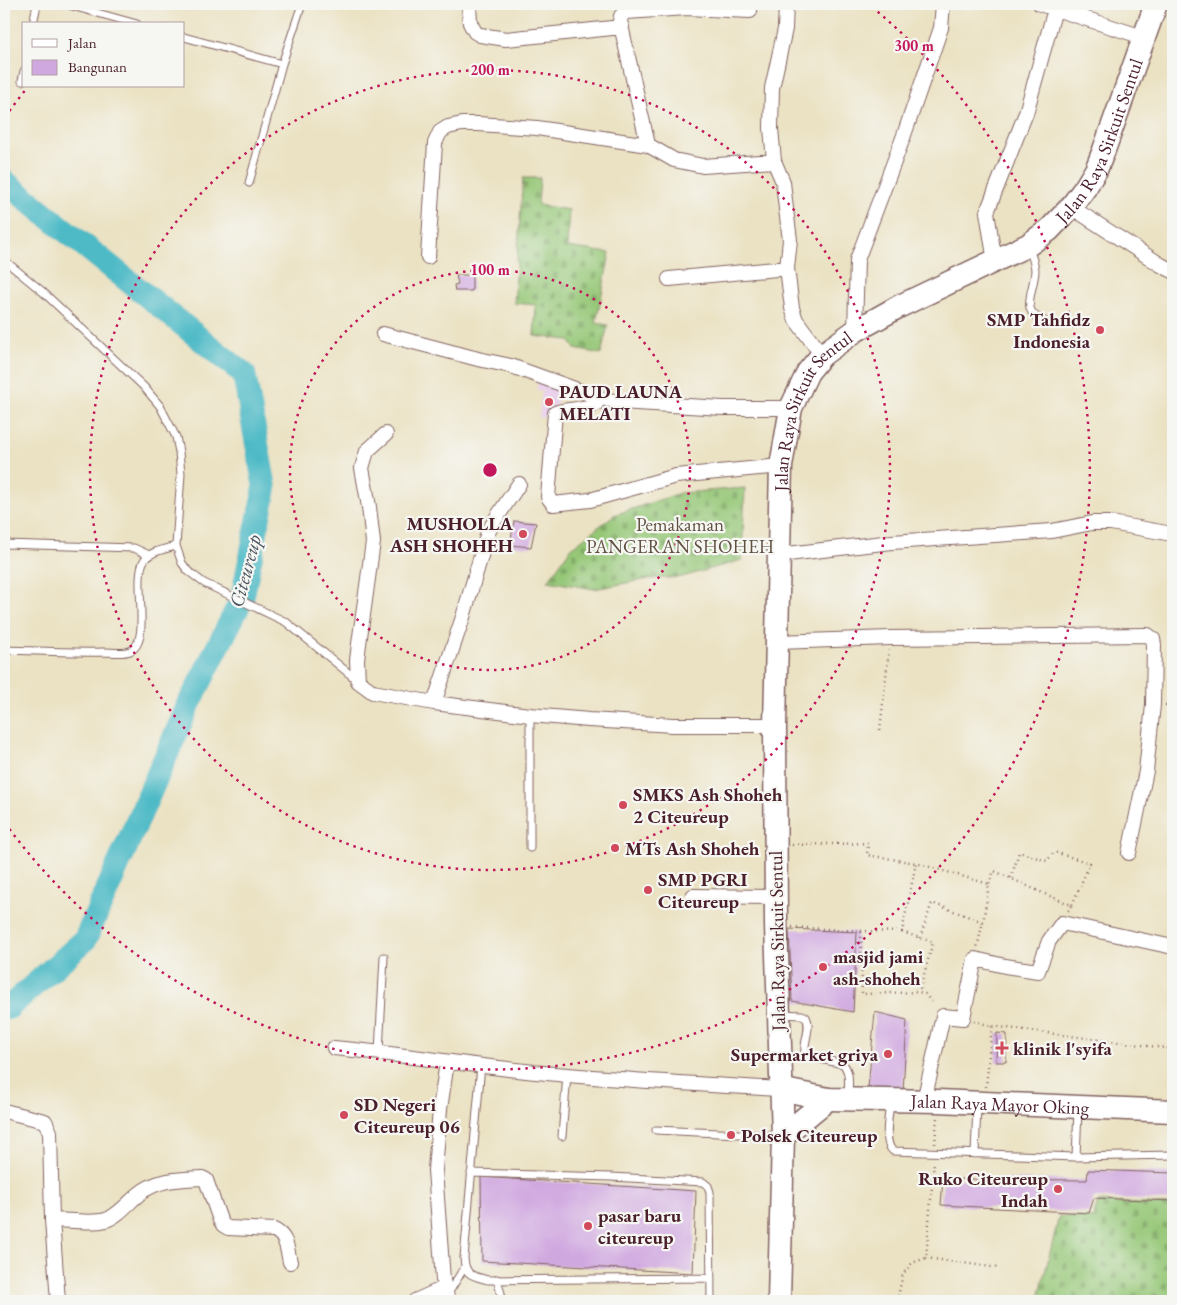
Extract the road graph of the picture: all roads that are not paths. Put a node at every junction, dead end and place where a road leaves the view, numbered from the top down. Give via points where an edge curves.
1 (38, 4) edge
2 (65, 4) edge
3 (302, 4) edge
4 (468, 4) edge
5 (786, 4) edge
6 (943, 4) edge
7 (1040, 4) edge
8 (1156, 4) edge
9 (1055, 9) junction
10 (750, 11) dead end
11 (620, 16) edge
12 (34, 22) edge
13 (130, 22) edge
14 (185, 37) edge
15 (1144, 37) junction
16 (282, 64) junction
17 (648, 145) junction
18 (774, 161) junction
19 (250, 183) dead end
20 (1071, 207) junction
21 (1028, 245) junction
22 (428, 257) dead end
23 (4, 260) edge
24 (995, 262) junction
25 (787, 268) junction
26 (1173, 271) edge
27 (669, 280) dead end
28 (1048, 322) dead end
29 (855, 331) junction
30 (383, 334) dead end
31 (822, 355) junction
32 (594, 396) junction
33 (791, 408) junction
34 (386, 434) dead end
35 (781, 466) junction
36 (519, 484) dead end
37 (1172, 534) dead end
38 (4, 544) edge
39 (176, 546) junction
40 (149, 555) junction
41 (779, 555) junction
42 (777, 642) junction
43 (4, 650) edge
44 (358, 681) junction
45 (434, 703) junction
46 (530, 715) junction
47 (775, 726) junction
48 (530, 848) dead end
49 (1129, 853) dead end
50 (692, 896) dead end
51 (776, 897) junction
52 (1173, 948) edge
53 (384, 957) dead end
54 (778, 1014) junction
55 (334, 1048) dead end
56 (379, 1052) junction
57 (450, 1062) junction
58 (481, 1065) junction
59 (567, 1075) junction
60 (780, 1089) junction
61 (838, 1099) junction
62 (890, 1100) junction
63 (931, 1101) junction
64 (981, 1103) junction
65 (1078, 1107) junction
66 (4, 1111) edge
67 (1173, 1111) edge
68 (656, 1130) dead end
69 (562, 1136) dead end
70 (783, 1136) junction
71 (975, 1154) junction
72 (1173, 1155) edge
73 (1076, 1157) junction
74 (471, 1173) junction
75 (52, 1220) junction
76 (290, 1262) dead end
77 (464, 1268) junction
78 (711, 1278) junction
79 (497, 1279) junction
80 (449, 1295) edge
81 (58, 1301) edge
82 (415, 1301) edge
83 (503, 1301) edge
84 (711, 1301) edge
85 (779, 1301) edge

1 - 12 lane
2 - 13 lane
3 - 16 lane
4 - 11 street via 470,23 475,32 506,39
5 - 18 street via 785,29 772,88
6 - 29 street via 941,28 856,260
7 - 9 street
8 - 15 main road, Jalan Raya Sirkuit Sentul
9 - 15 street
9 - 24 street via 1026,113 987,212
10 - 11 street via 688,8 626,12
11 - 17 street
14 - 16 lane
15 - 20 main road, Jalan Raya Sirkuit Sentul via 1096,170
16 - 19 lane
17 - 18 street via 674,160 703,166
17 - 22 street via 537,128 478,124 448,127 440,132 435,144
18 - 25 street via 783,182 790,240
20 - 21 main road, Jalan Raya Sirkuit Sentul via 1050,230
20 - 26 street
21 - 24 main road, Jalan Raya Sirkuit Sentul
21 - 28 lane via 1034,269 1030,307 1034,316
23 - 39 lane via 43,292 160,406 176,437 182,474
24 - 29 main road, Jalan Raya Sirkuit Sentul via 898,307
25 - 27 street
25 - 31 street via 796,320
29 - 31 main road, Jalan Raya Sirkuit Sentul
30 - 32 street via 511,366
31 - 33 main road, Jalan Raya Sirkuit Sentul via 808,372
32 - 33 street via 620,402
32 - 35 street via 596,404 589,408 555,413 548,497 553,504 590,500 676,476
33 - 35 main road, Jalan Raya Sirkuit Sentul
34 - 44 street via 367,451 362,468 373,542 357,660
35 - 41 main road, Jalan Raya Sirkuit Sentul
36 - 45 street via 488,532
37 - 41 street via 1111,523 1092,523 1052,531 892,542
38 - 40 lane via 134,548
39 - 40 lane
39 - 44 lane via 188,571 204,584 286,622
40 - 43 lane via 141,566 140,630 134,649 128,652
41 - 42 main road, Jalan Raya Sirkuit Sentul
42 - 47 main road, Jalan Raya Sirkuit Sentul
42 - 49 street via 1148,635 1153,639 1152,714 1146,771
44 - 45 street via 373,692
45 - 46 street
46 - 47 street via 673,725
46 - 48 lane
47 - 51 main road, Jalan Raya Sirkuit Sentul
50 - 51 street
51 - 54 main road, Jalan Raya Sirkuit Sentul
52 - 63 street via 1062,923 1049,941 1038,971 974,959 963,1018 943,1016
53 - 56 lane
54 - 60 main road, Jalan Raya Sirkuit Sentul
54 - 61 lane via 806,1017 805,1054 846,1067 848,1071
55 - 56 street
56 - 57 street
57 - 58 street
57 - 80 street via 440,1109 434,1170
58 - 59 street
58 - 74 lane
59 - 60 street
59 - 69 lane
60 - 61 main road, Jalan Raya Mayor Oking
60 - 70 main road, Jalan Raya Sirkuit Sentul
61 - 62 main road, Jalan Raya Mayor Oking
61 - 70 main road
62 - 63 main road, Jalan Raya Mayor Oking
62 - 71 lane via 887,1136 893,1151
63 - 64 main road, Jalan Raya Mayor Oking
64 - 65 main road, Jalan Raya Mayor Oking
64 - 71 lane
65 - 67 main road, Jalan Raya Mayor Oking
65 - 73 lane
66 - 75 street via 45,1121 48,1125
68 - 70 lane
70 - 85 main road, Jalan Raya Sirkuit Sentul
71 - 73 lane
72 - 73 lane
74 - 77 lane
74 - 78 lane via 703,1182 710,1192
75 - 76 street via 105,1220 150,1186 174,1179 202,1178 206,1180 223,1225 281,1233
75 - 81 street
77 - 79 lane via 470,1275
77 - 80 lane
78 - 79 lane
78 - 84 lane
79 - 83 lane
80 - 82 street

